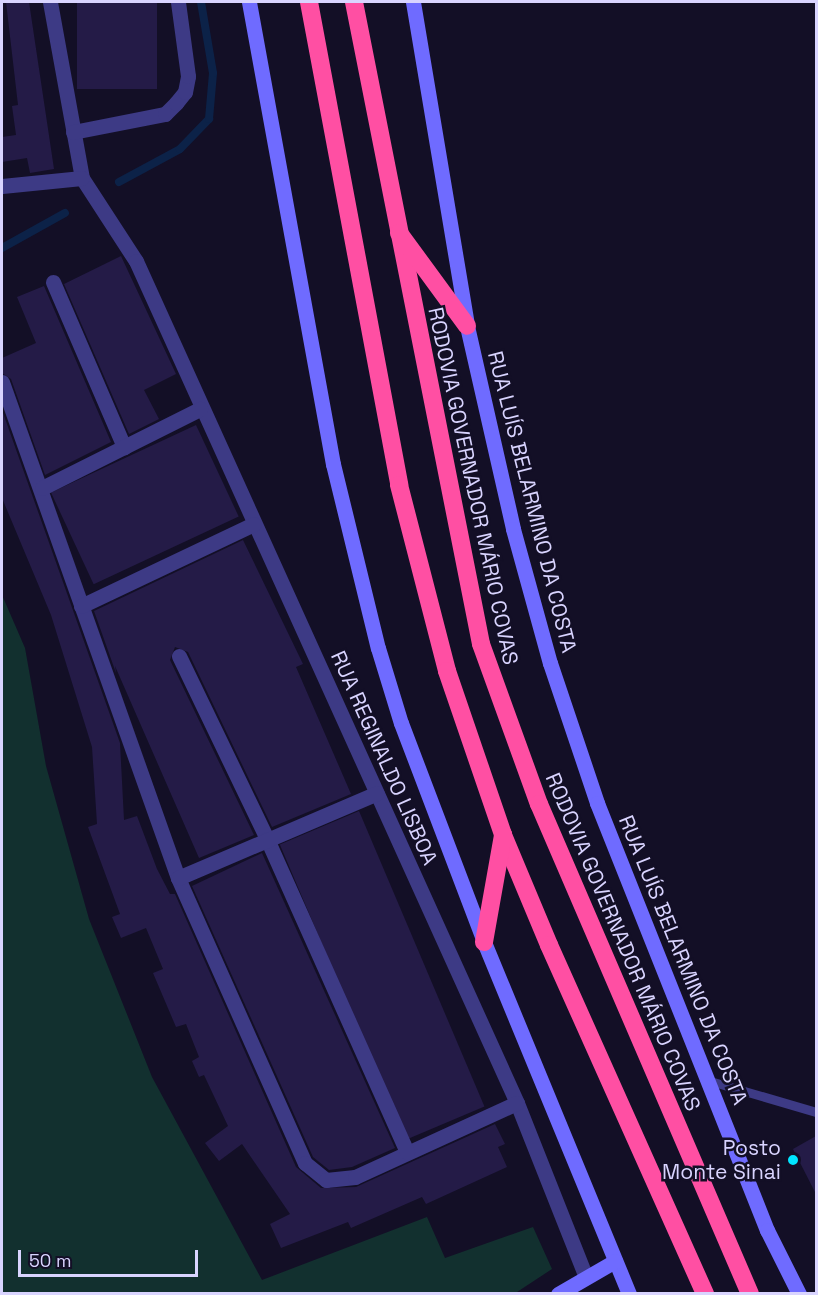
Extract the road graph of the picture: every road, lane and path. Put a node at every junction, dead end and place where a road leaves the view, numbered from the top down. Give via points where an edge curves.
1 (50, 2) edge
2 (178, 2) edge
3 (249, 2) edge
4 (309, 2) edge
5 (354, 2) edge
6 (413, 2) edge
7 (73, 132) junction
8 (82, 178) junction
9 (2, 186) edge
10 (396, 229) junction
11 (53, 282) dead end
12 (467, 326) junction
13 (2, 382) edge
14 (200, 409) junction
15 (124, 447) junction
16 (42, 488) junction
17 (254, 524) junction
18 (81, 606) junction
19 (179, 656) dead end
20 (378, 793) junction
21 (503, 835) junction
22 (267, 839) junction
23 (178, 878) junction
24 (484, 942) junction
25 (710, 1081) junction
26 (517, 1103) junction
27 (816, 1112) edge
28 (407, 1152) junction
29 (615, 1261) junction
30 (586, 1277) junction
31 (558, 1293) edge
32 (629, 1293) edge
33 (705, 1293) edge
34 (750, 1293) edge
35 (799, 1293) edge

1 - 7 street
2 - 7 street via 188,76 186,92 165,114
3 - 24 main road via 333,464 365,599 401,723
4 - 21 highway via 399,485 447,671
5 - 10 highway, RODOVIA GOVERNADOR MÁRIO COVAS
6 - 12 main road, RUA LUÍS BELARMINO DA COSTA
7 - 8 street
8 - 9 street
8 - 14 street, RUA REGINALDO LISBOA via 136,261
10 - 12 highway
10 - 34 highway, RODOVIA GOVERNADOR MÁRIO COVAS via 460,549 496,688 539,804
11 - 15 street
12 - 25 main road, RUA LUÍS BELARMINO DA COSTA via 513,529 550,663 597,803
13 - 16 street
14 - 15 street
14 - 17 street, RUA REGINALDO LISBOA
15 - 16 street
16 - 18 street
17 - 18 street
17 - 20 street, RUA REGINALDO LISBOA
18 - 23 street
19 - 22 street
20 - 22 street
20 - 26 street, RUA REGINALDO LISBOA
21 - 24 highway
21 - 33 highway
22 - 23 street
22 - 28 street
23 - 28 street via 289,1136 314,1174 339,1181
24 - 29 main road
25 - 27 lane
25 - 35 main road, RUA LUÍS BELARMINO DA COSTA via 767,1230
26 - 28 street
26 - 30 street, RUA REGINALDO LISBOA
29 - 30 main road
29 - 32 main road
30 - 31 main road

